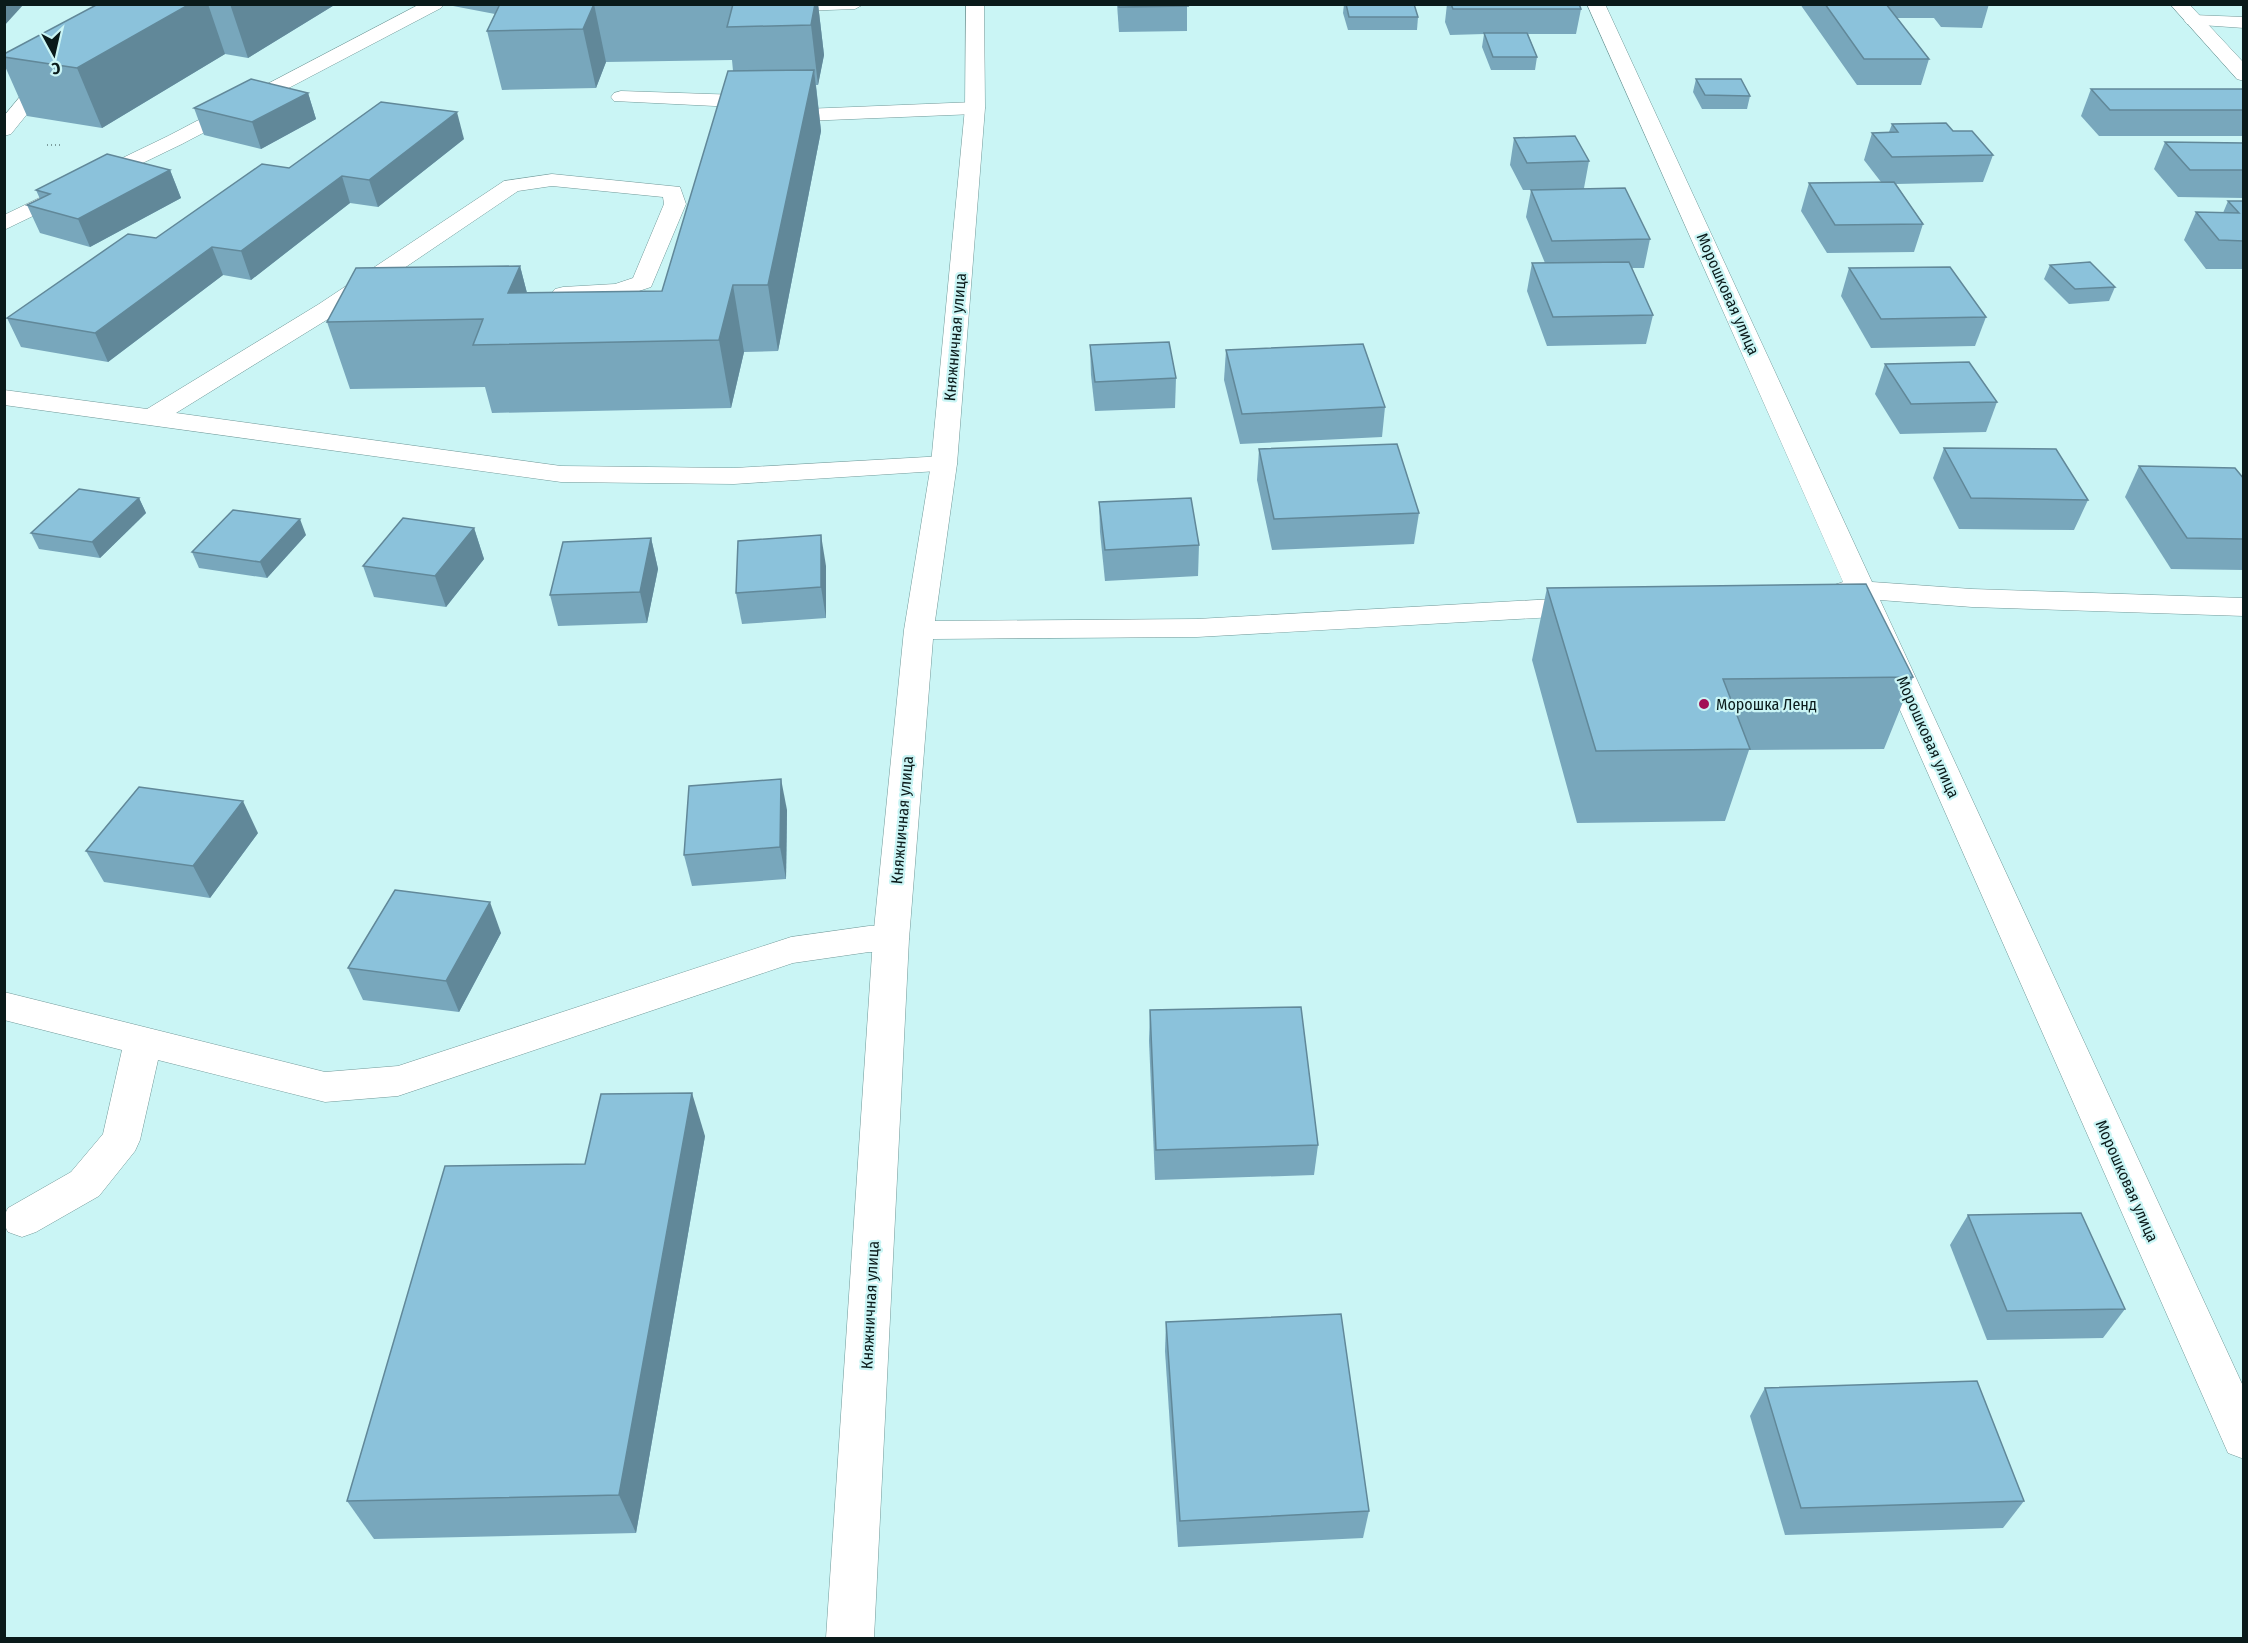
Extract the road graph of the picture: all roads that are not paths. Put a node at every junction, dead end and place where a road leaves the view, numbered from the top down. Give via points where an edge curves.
1 (107, 4) edge
2 (435, 4) edge
3 (855, 4) edge
4 (975, 4) edge
5 (1596, 4) edge
6 (2179, 4) edge
7 (769, 6) edge
8 (2193, 20) junction
9 (2244, 23) edge
10 (90, 57) edge
11 (2244, 75) edge
12 (49, 76) junction
13 (621, 97) dead end
14 (975, 108) junction
15 (4, 130) edge
16 (4, 224) edge
17 (537, 296) edge
18 (397, 304) edge
19 (327, 309) junction
20 (4, 397) edge
21 (150, 418) junction
22 (944, 464) junction
23 (1862, 590) junction
24 (1815, 593) edge
25 (1613, 604) edge
26 (2244, 607) edge
27 (919, 630) junction
28 (891, 939) junction
29 (4, 1006) edge
30 (143, 1041) junction
31 (22, 1220) dead end
32 (2244, 1438) edge
33 (850, 1638) edge

1 - 12 street
2 - 16 street
3 - 7 street
4 - 14 street, Княжничная улица
5 - 23 street, Морошковая улица
6 - 8 street
8 - 9 street
8 - 11 street
10 - 12 street
12 - 15 street
13 - 14 street via 739,101 780,116
14 - 22 street, Княжничная улица
17 - 19 street via 618,291 643,282 675,204 672,192 552,180 512,186
18 - 19 street
19 - 21 street
20 - 21 street
21 - 22 street via 561,474 734,476
22 - 27 street, Княжничная улица
23 - 24 street
23 - 26 street via 1972,598
23 - 32 street, Морошковая улица
25 - 27 street via 1197,628
27 - 28 street, Княжничная улица
28 - 30 street via 791,950 398,1081 325,1087
28 - 33 street, Княжничная улица
29 - 30 street
30 - 31 street via 121,1140 85,1184

